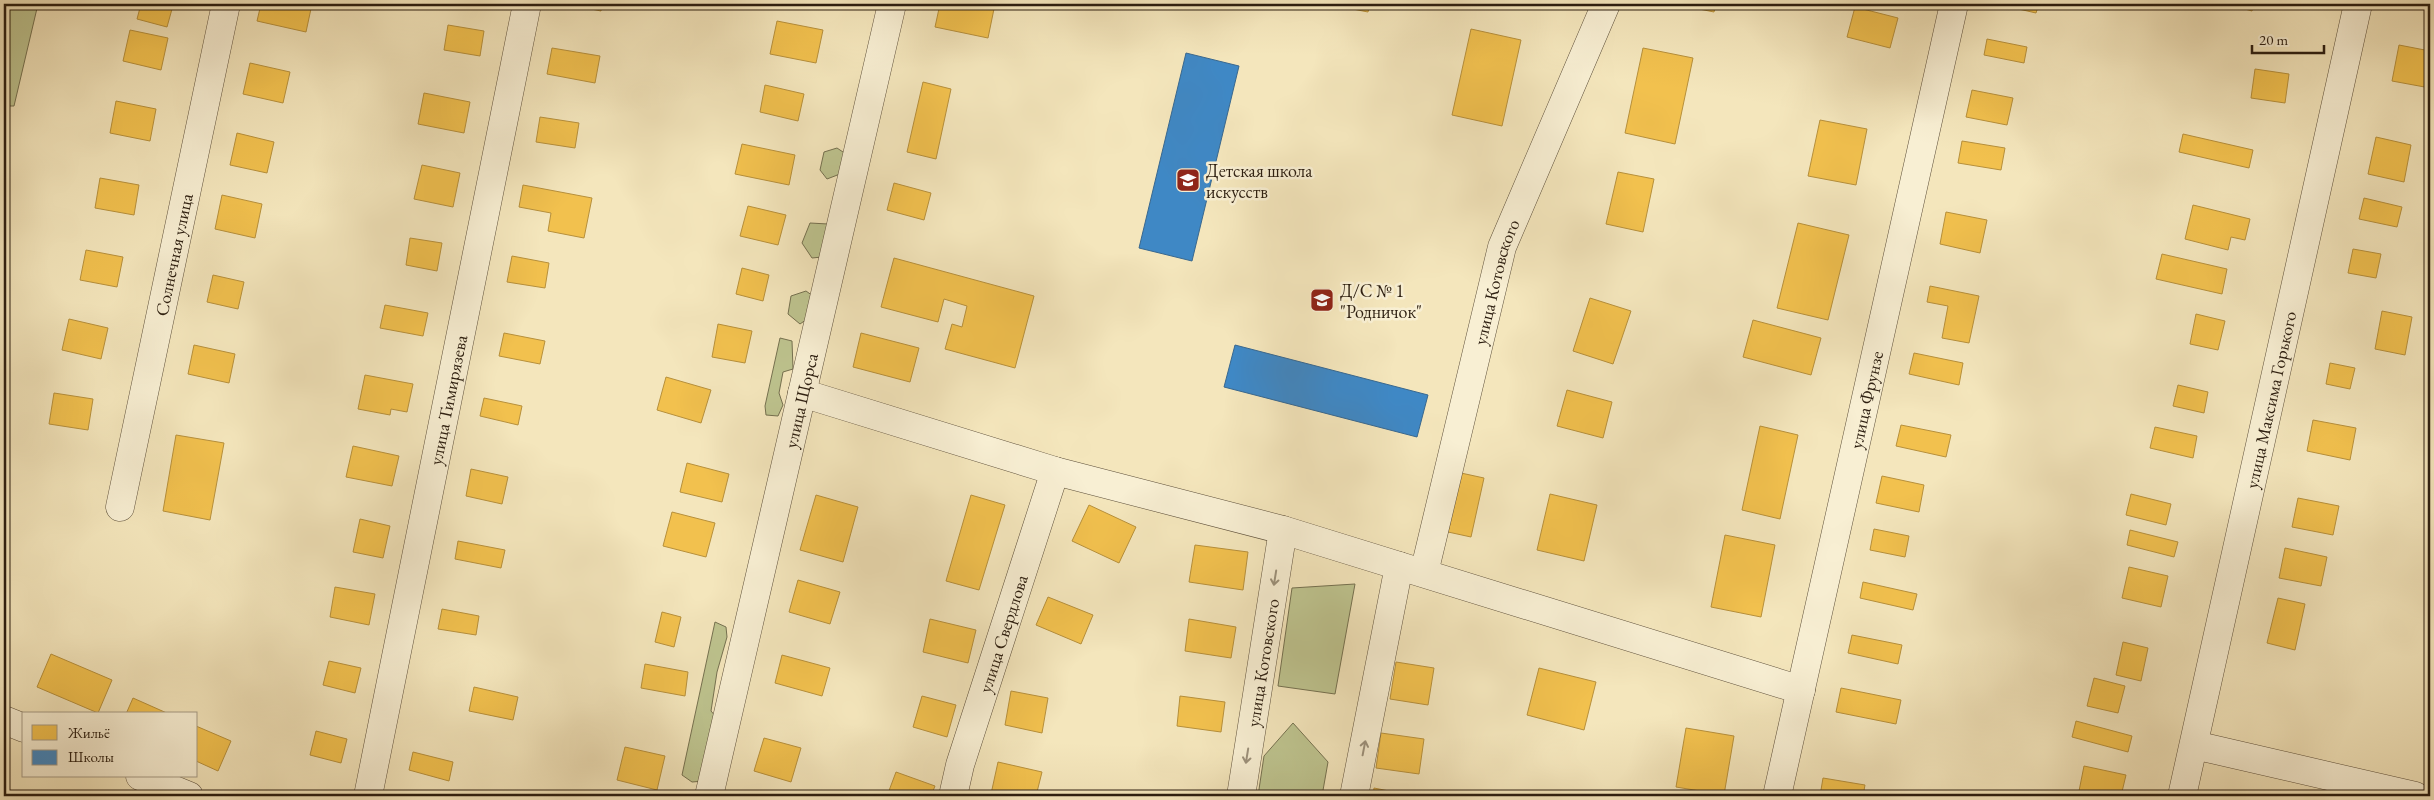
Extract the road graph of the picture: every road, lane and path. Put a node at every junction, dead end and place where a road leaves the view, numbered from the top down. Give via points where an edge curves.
1 (226, 4) edge
2 (527, 4) edge
3 (892, 4) edge
4 (1606, 4) edge
5 (1954, 4) edge
6 (2358, 4) edge
7 (802, 393) junction
8 (1055, 471) junction
9 (120, 507) dead end
10 (1283, 530) junction
11 (1412, 570) junction
12 (1801, 690) junction
13 (4, 720) edge
14 (22, 727) edge
15 (2194, 745) junction
16 (145, 778) edge
17 (189, 796) edge
18 (368, 796) edge
19 (710, 796) edge
20 (953, 796) edge
21 (1241, 796) edge
22 (1354, 796) edge
23 (1777, 796) edge
24 (2182, 796) edge
25 (2415, 796) edge

1 - 9 street, Солнечная улица
2 - 18 street, улица Тимирязева
3 - 7 street, улица Щорса
4 - 11 street, улица Котовского via 1502,247
5 - 12 street, улица Фрунзе
6 - 15 street, улица Максима Горького
7 - 8 street
7 - 19 street, улица Щорса
8 - 10 street
8 - 20 street, улица Свердлова via 960,765
10 - 11 street
10 -> 21 street, улица Котовского
11 - 12 street
22 -> 11 street, улица Котовского
12 - 23 street, улица Фрунзе
13 - 14 street
15 - 24 street, улица Максима Горького
15 - 25 street
16 - 17 street

